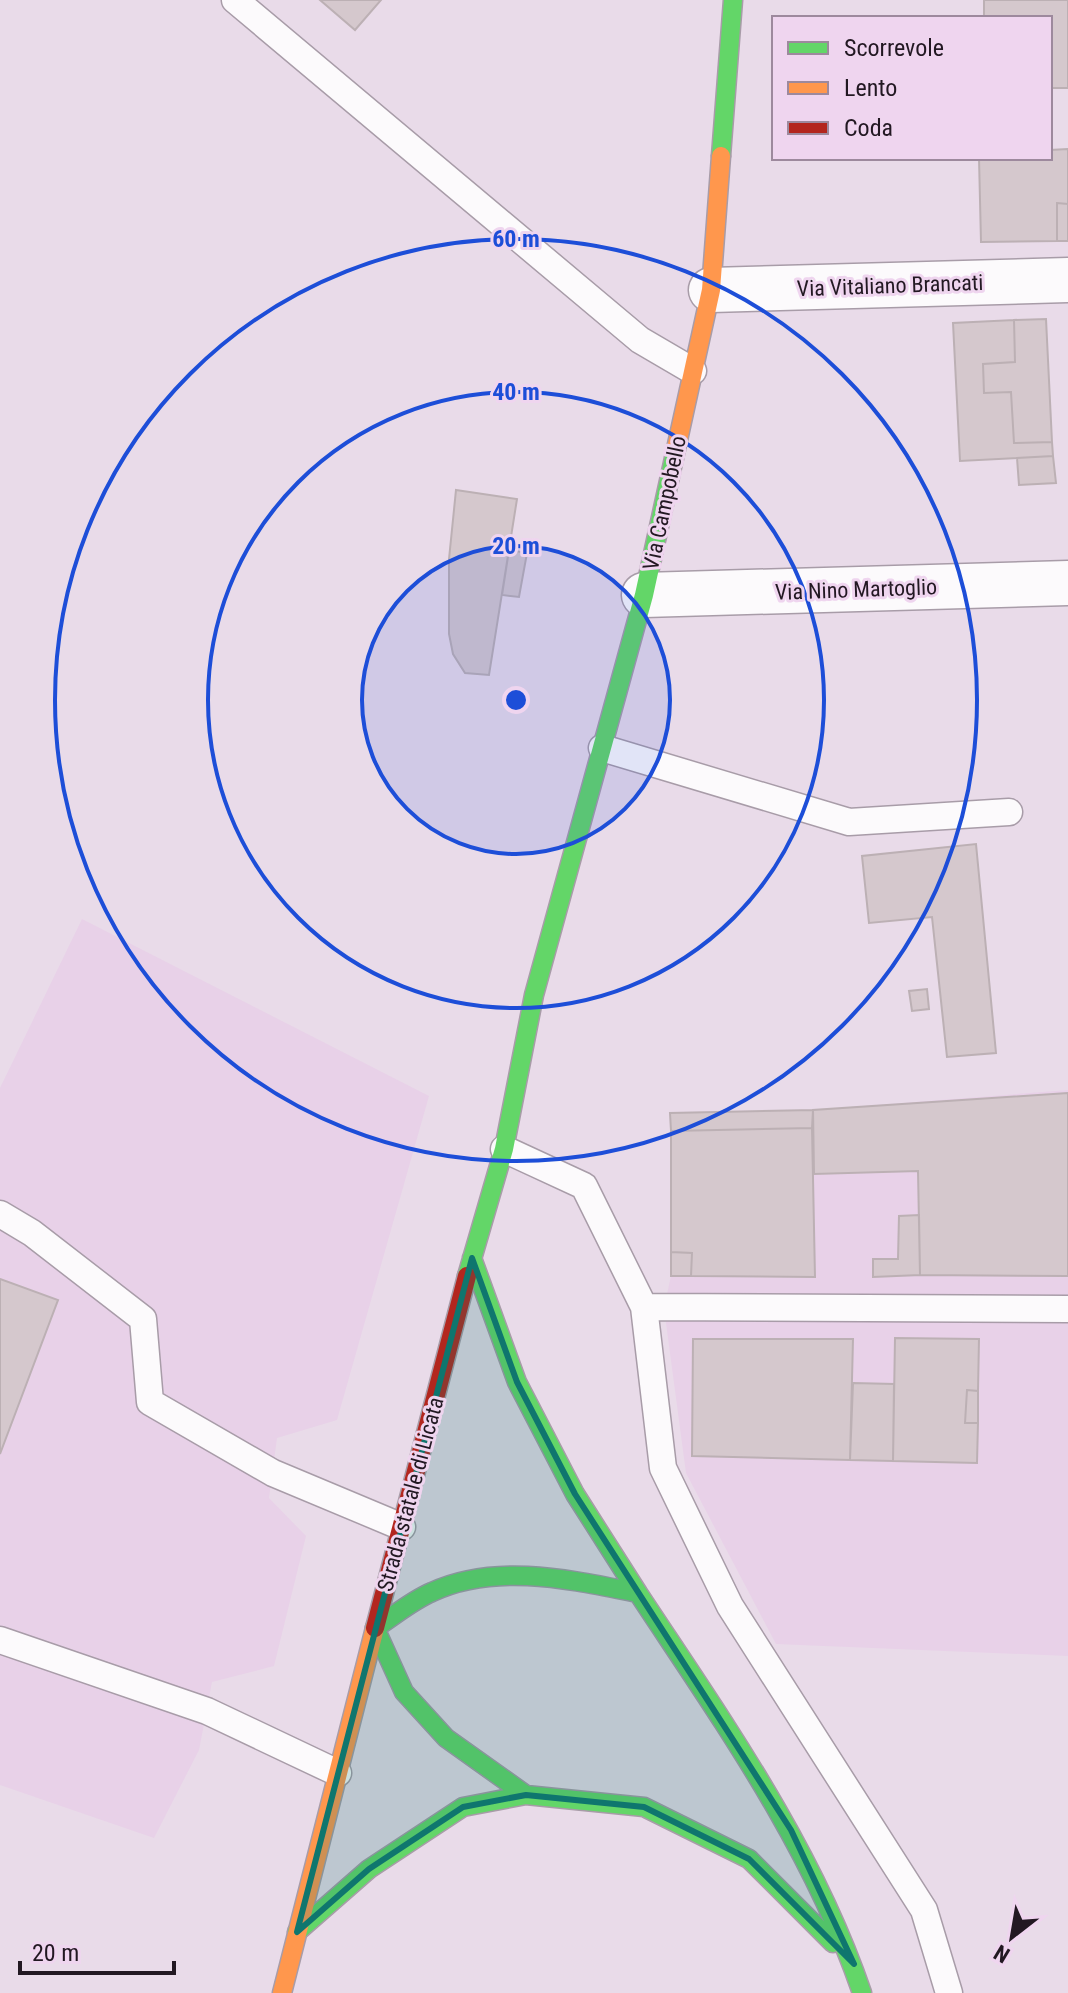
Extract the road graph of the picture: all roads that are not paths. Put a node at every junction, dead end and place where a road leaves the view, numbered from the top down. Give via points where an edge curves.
1 (235, 0) edge
2 (733, 0) edge
3 (1068, 280) edge
4 (711, 290) junction
5 (693, 371) junction
6 (1068, 583) edge
7 (644, 595) junction
8 (602, 748) junction
9 (1009, 812) dead end
10 (534, 995) joint
11 (504, 1149) junction
12 (0, 1214) edge
13 (472, 1258) junction
14 (644, 1307) junction
15 (1068, 1309) edge
16 (402, 1527) junction
17 (638, 1593) junction
18 (375, 1628) junction
19 (0, 1640) edge
20 (338, 1773) junction
21 (526, 1795) junction
22 (297, 1932) junction
23 (854, 1964) junction
24 (282, 1993) edge
25 (862, 1993) edge
26 (949, 1993) edge

1 - 5 lane via 640,340
2 - 4 main road, Via Campobello
3 - 4 street, Via Vitaliano Brancati
4 - 5 main road, Via Campobello
5 - 7 main road, Via Campobello
6 - 7 street, Via Nino Martoglio
7 - 8 main road, Via Campobello
8 - 9 lane via 849,822
8 - 10 main road, Via Campobello
10 - 11 main road, Strada statale di Licata
11 - 13 main road, Strada statale di Licata
11 - 14 lane via 584,1186
12 - 16 lane via 143,1319 150,1402 273,1473
13 - 16 main road, Strada statale di Licata
13 - 17 main road via 517,1382 575,1494
14 - 15 lane
14 - 26 lane via 663,1468 730,1606 924,1910
16 - 18 main road, Strada statale di Licata
17 - 18 main road via 556,1577 488,1576 436,1590
17 - 23 main road via 791,1830
18 - 20 main road, Strada statale di Licata
18 - 21 main road via 404,1692 446,1738
19 - 20 lane via 207,1711
20 - 22 main road, Strada statale di Licata
21 - 22 main road via 463,1807 369,1869
21 - 23 main road via 644,1807 749,1859
22 - 24 main road, Strada statale di Licata
23 - 25 main road

